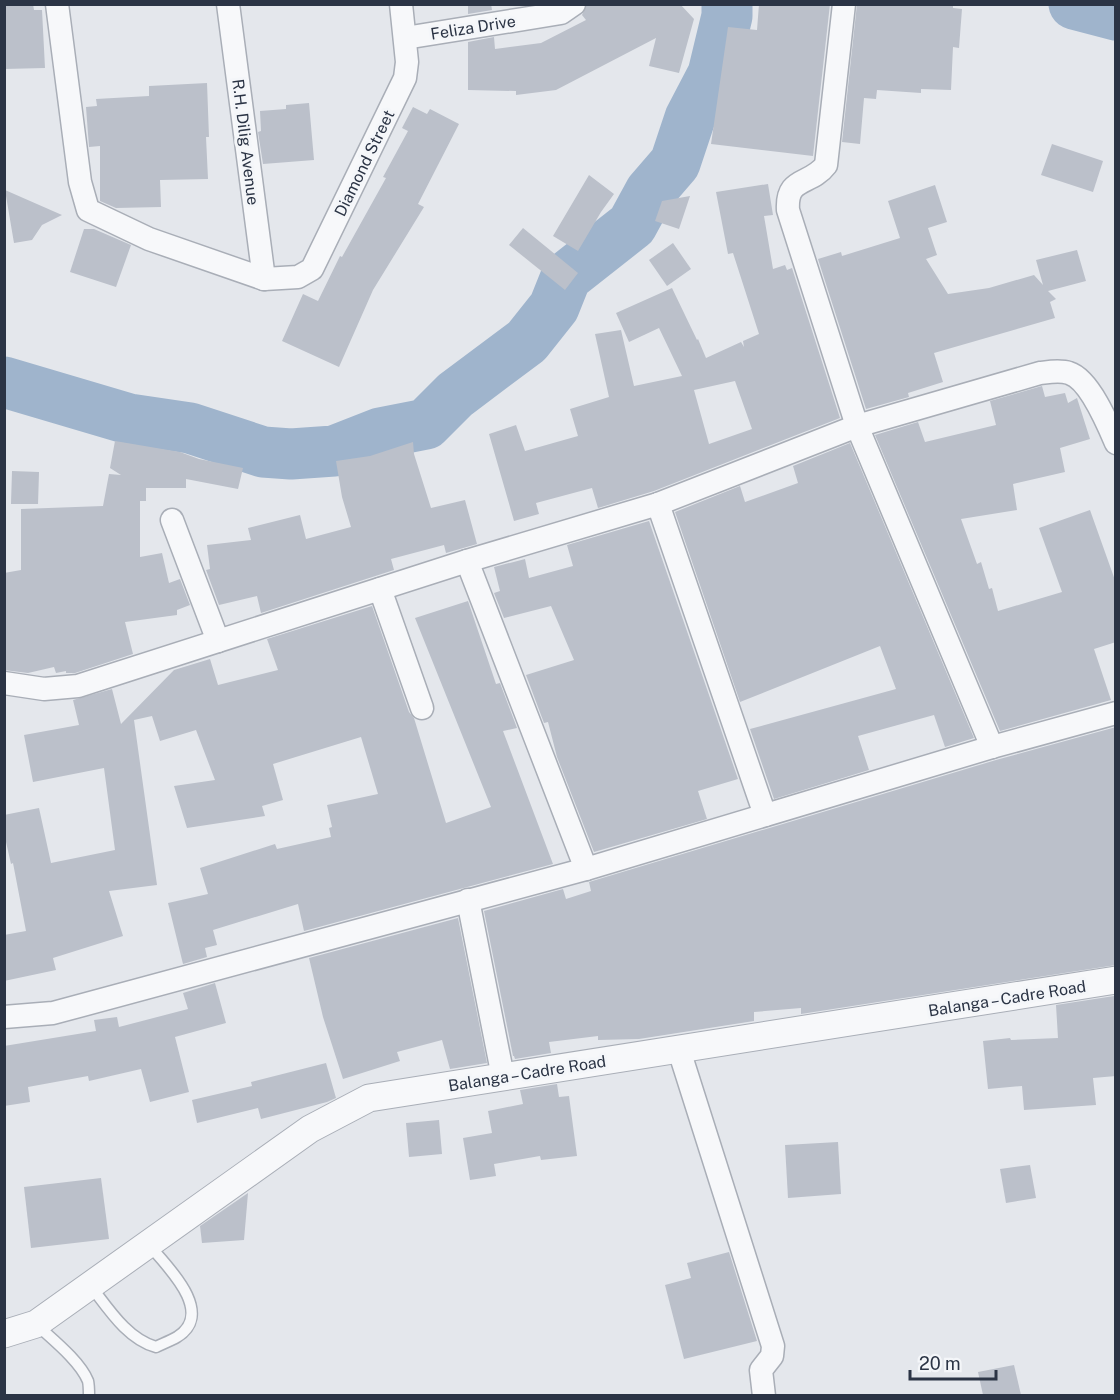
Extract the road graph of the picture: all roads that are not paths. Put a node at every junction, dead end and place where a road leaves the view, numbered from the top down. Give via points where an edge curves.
1 (57, 4) edge
2 (228, 4) edge
3 (401, 4) edge
4 (574, 4) edge
5 (844, 4) edge
6 (405, 38) junction
7 (264, 279) junction
8 (857, 426) junction
9 (1114, 435) edge
10 (658, 504) junction
11 (172, 520) dead end
12 (467, 561) junction
13 (380, 589) junction
14 (218, 641) junction
15 (4, 683) edge
16 (422, 708) dead end
17 (1116, 713) edge
18 (992, 747) junction
19 (765, 815) junction
20 (586, 869) junction
21 (468, 900) junction
22 (1116, 980) edge
23 (4, 1017) edge
24 (679, 1050) junction
25 (503, 1077) junction
26 (148, 1244) junction
27 (90, 1285) junction
28 (36, 1324) junction
29 (4, 1334) edge
30 (89, 1395) edge
31 (764, 1395) edge

1 - 7 street via 80,183 88,210 149,239
2 - 7 street, R.H. Dilig Avenue
3 - 6 street, Diamond Street
4 - 6 street, Feliza Drive via 561,13
5 - 8 street via 826,165 790,189 787,199
6 - 7 street, Diamond Street via 405,78 312,269 298,277
8 - 9 street via 1055,372 1080,379
8 - 10 street
8 - 18 street
10 - 12 street
10 - 19 street
11 - 14 street
12 - 13 street
12 - 20 street
13 - 14 street
13 - 16 street
14 - 15 street via 78,686 44,689
17 - 18 street
18 - 19 street
19 - 20 street
20 - 21 street
21 - 23 street via 52,1013
21 - 25 street
22 - 24 street, Balanga – Cadre Road
24 - 25 street, Balanga – Cadre Road
24 - 31 street via 773,1346 772,1356 761,1370
25 - 26 street, Balanga – Cadre Road via 361,1101 310,1129
26 - 27 street, Balanga – Cadre Road
26 - 27 lane via 180,1282 192,1306 189,1325 178,1337 156,1347 143,1343
27 - 28 street, Balanga – Cadre Road
28 - 29 street, Balanga – Cadre Road
28 - 30 lane via 79,1367 88,1382

